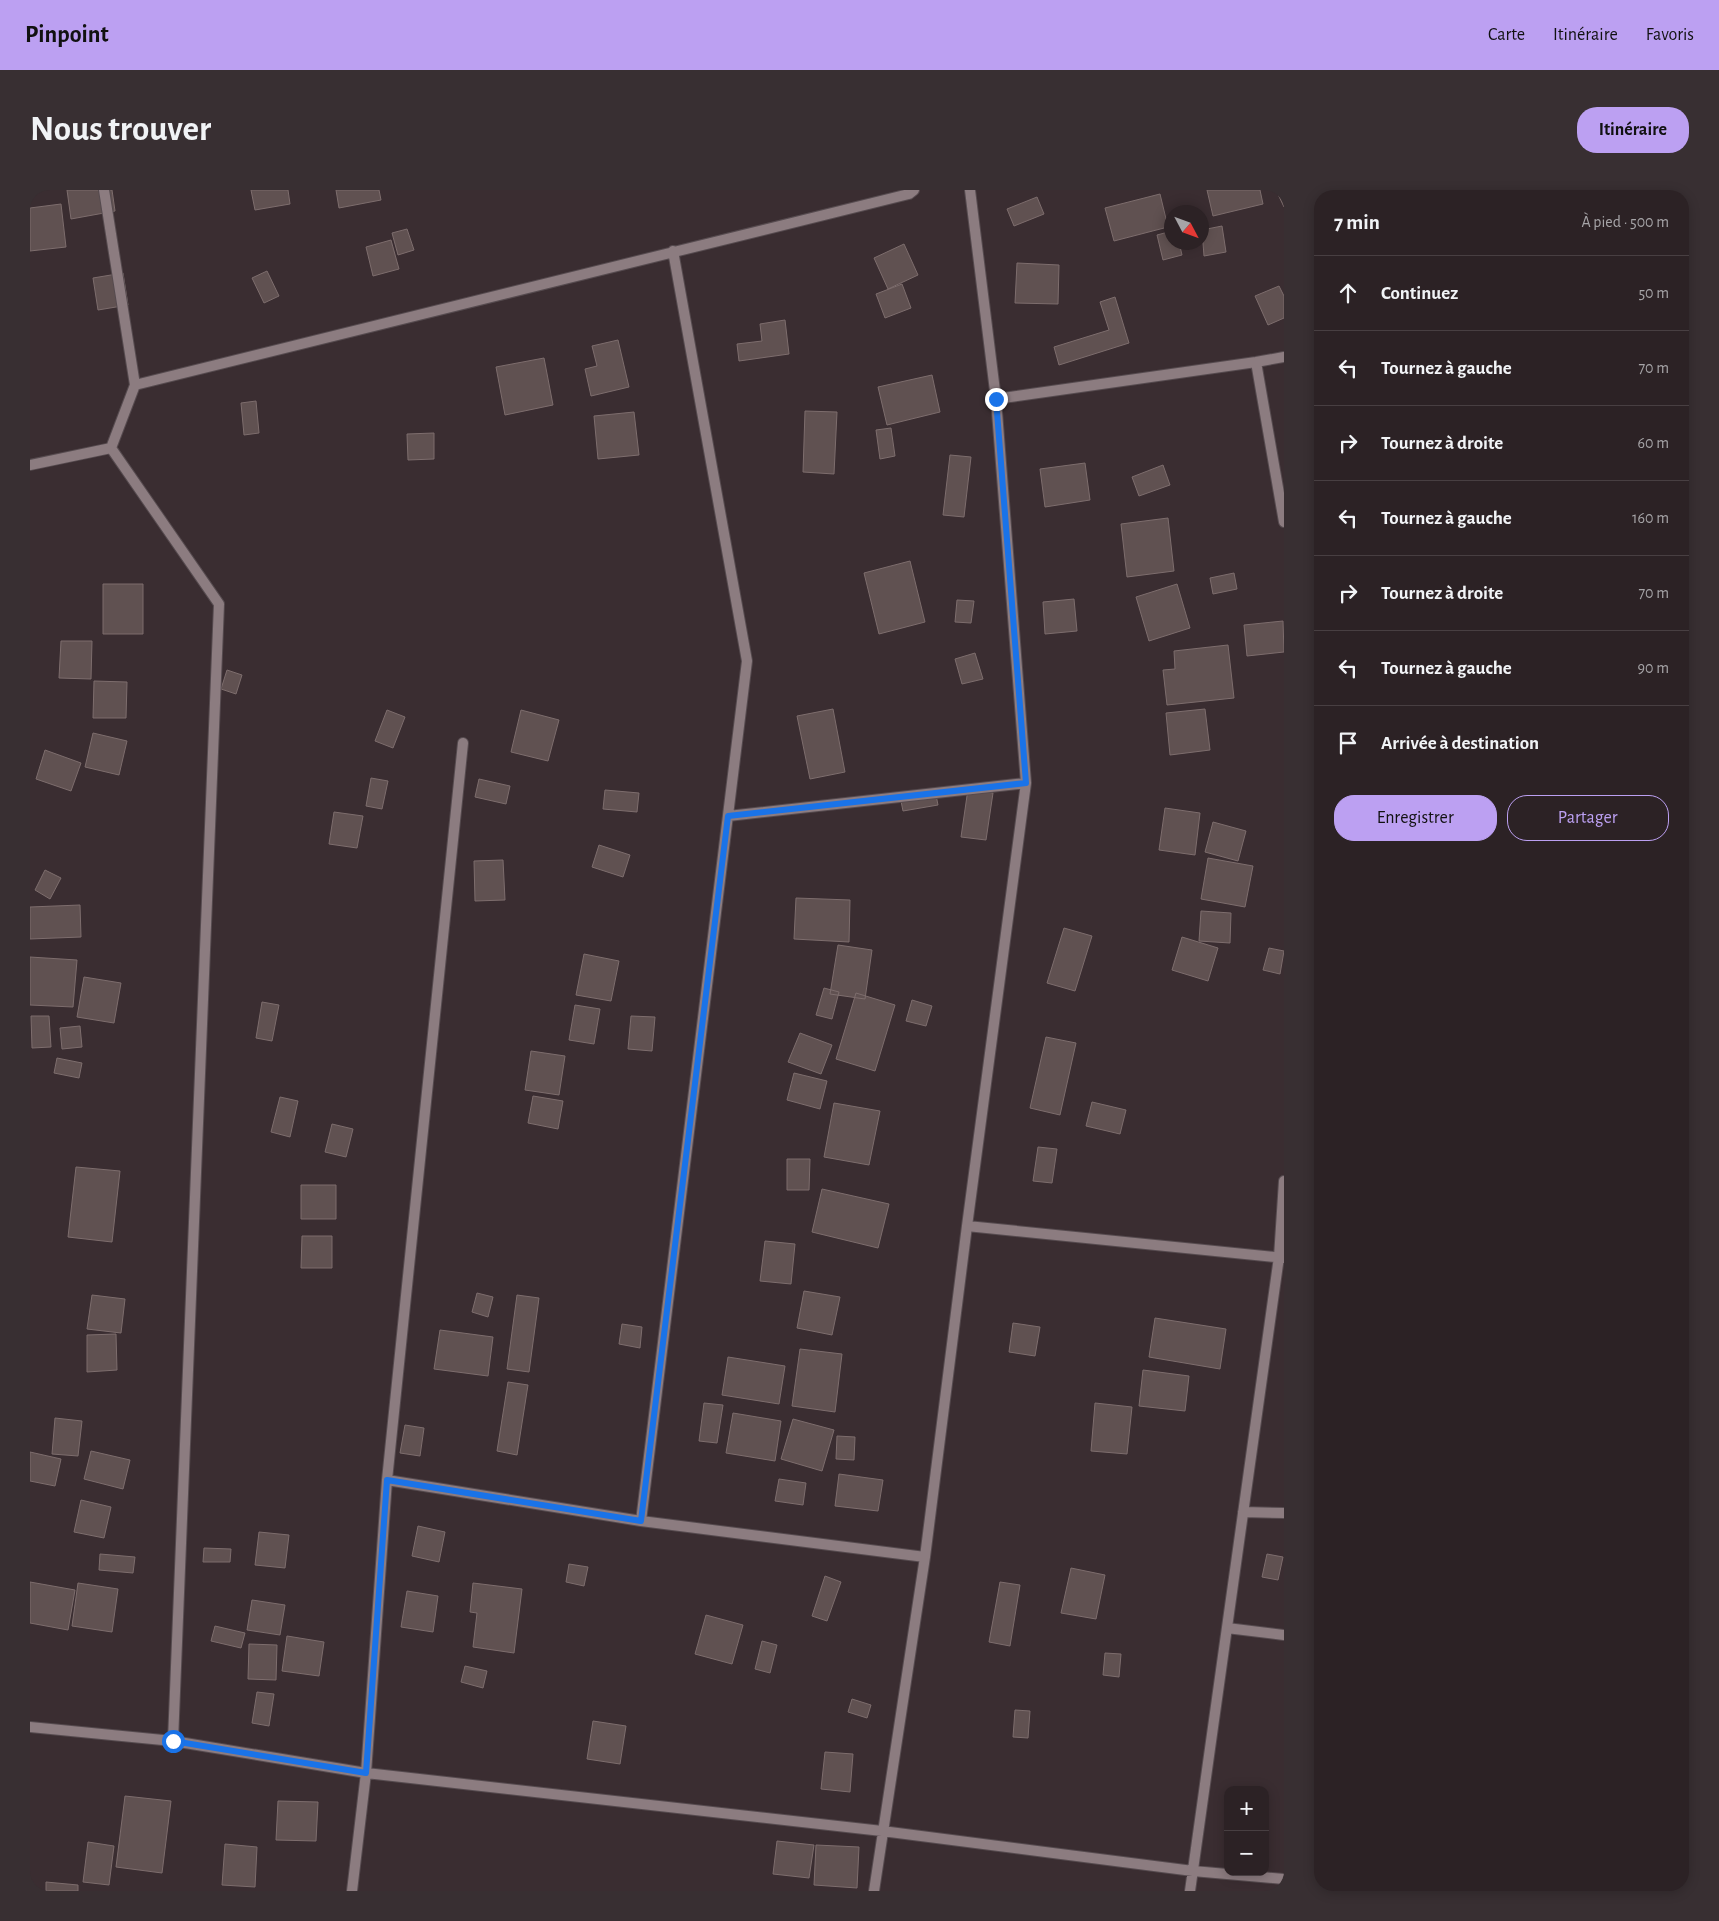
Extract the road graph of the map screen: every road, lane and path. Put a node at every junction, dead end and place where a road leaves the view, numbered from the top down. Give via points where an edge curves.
1 (104, 190) edge
2 (914, 190) edge
3 (970, 190) edge
4 (672, 251) junction
5 (1284, 357) edge
6 (1256, 362) junction
7 (135, 385) junction
8 (996, 399) junction
9 (111, 448) junction
10 (30, 465) edge
11 (1284, 522) edge
12 (463, 743) dead end
13 (1026, 783) junction
14 (728, 816) junction
15 (1284, 1181) edge
16 (967, 1226) junction
17 (1282, 1258) edge
18 (387, 1480) junction
19 (1243, 1512) junction
20 (1284, 1513) edge
21 (641, 1521) junction
22 (925, 1558) junction
23 (1227, 1628) junction
24 (1284, 1635) edge
25 (30, 1727) edge
26 (173, 1741) junction
27 (366, 1773) junction
28 (882, 1831) junction
29 (1193, 1871) junction
30 (1284, 1880) edge
31 (352, 1891) edge
32 (874, 1891) edge
33 (1190, 1891) edge

1 - 7 street
2 - 4 street via 909,194
3 - 8 street
4 - 7 street
4 - 14 street via 747,661
5 - 6 street
6 - 8 street
6 - 11 street
7 - 9 street
8 - 13 street
9 - 10 street
9 - 26 street via 219,604
12 - 18 street
13 - 14 street
13 - 16 street
14 - 21 street
15 - 17 street
16 - 17 street
16 - 22 street
17 - 19 street
18 - 21 street
18 - 27 street
19 - 20 street
19 - 23 street
21 - 22 street
22 - 28 street
23 - 24 street
23 - 29 street
25 - 26 street
26 - 27 street
27 - 28 street
27 - 31 street
28 - 29 street
28 - 32 street
29 - 30 street
29 - 33 street

